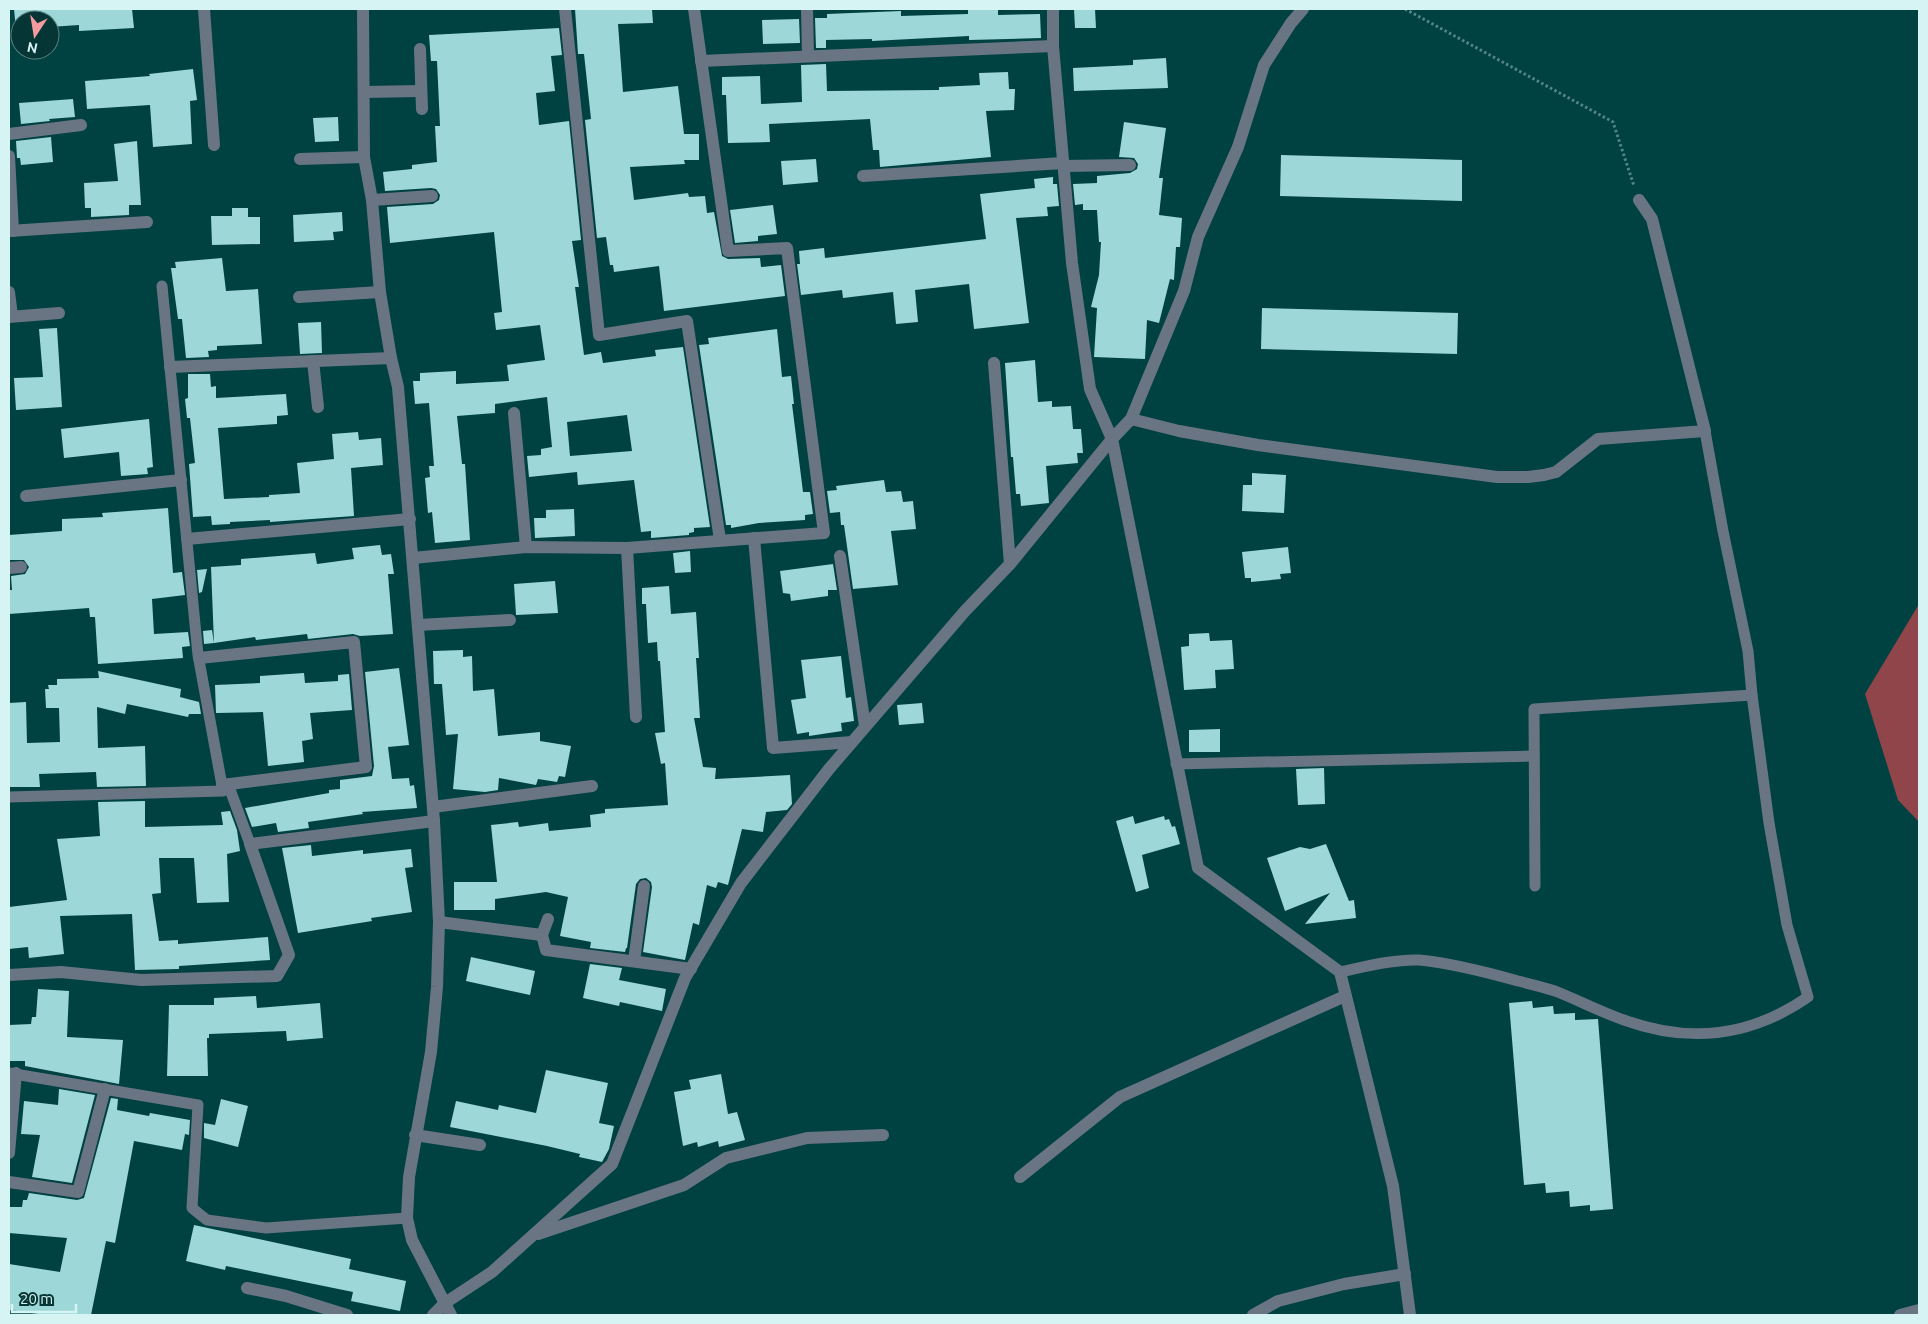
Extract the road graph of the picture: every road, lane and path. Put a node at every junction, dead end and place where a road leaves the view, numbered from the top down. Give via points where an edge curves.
1 (204, 9) edge
2 (364, 9) edge
3 (565, 9) edge
4 (694, 9) edge
5 (807, 9) edge
6 (1053, 9) edge
7 (1303, 9) edge
8 (1405, 9) edge
9 (1053, 46) junction
10 (420, 49) dead end
11 (808, 56) junction
12 (701, 61) junction
13 (422, 91) junction
14 (364, 92) junction
15 (422, 109) dead end
16 (81, 125) dead end
17 (9, 134) edge
18 (214, 145) dead end
19 (9, 156) edge
20 (364, 157) junction
21 (300, 159) dead end
22 (1063, 164) junction
23 (1130, 165) dead end
24 (863, 176) dead end
25 (432, 196) dead end
26 (372, 200) junction
27 (1639, 200) joint
28 (147, 222) dead end
29 (11, 231) edge
30 (162, 286) dead end
31 (9, 292) edge
32 (380, 292) junction
33 (300, 297) dead end
34 (59, 313) dead end
35 (10, 316) edge
36 (391, 358) junction
37 (312, 361) junction
38 (994, 363) dead end
39 (170, 367) junction
40 (318, 407) dead end
41 (514, 413) dead end
42 (1131, 420) junction
43 (1705, 431) junction
44 (1112, 439) junction
45 (181, 480) junction
46 (26, 496) dead end
47 (410, 519) junction
48 (187, 538) junction
49 (754, 538) junction
50 (720, 540) junction
51 (526, 547) junction
52 (627, 548) junction
53 (840, 556) dead end
54 (413, 558) junction
55 (1010, 564) junction
56 (510, 620) dead end
57 (418, 625) junction
58 (199, 658) junction
59 (1752, 695) junction
60 (636, 717) dead end
61 (865, 726) junction
62 (852, 742) junction
63 (1534, 756) junction
64 (1176, 764) junction
65 (225, 785) junction
66 (592, 786) dead end
67 (9, 797) edge
68 (432, 807) junction
69 (434, 821) junction
70 (250, 844) junction
71 (644, 886) dead end
72 (1535, 886) dead end
73 (548, 919) dead end
74 (439, 922) junction
75 (542, 935) junction
76 (634, 962) junction
77 (691, 969) junction
78 (1340, 972) junction
79 (9, 975) edge
80 (1346, 996) junction
81 (13, 1073) edge
82 (104, 1089) junction
83 (883, 1135) dead end
84 (415, 1136) junction
85 (480, 1145) dead end
86 (9, 1153) edge
87 (1020, 1177) dead end
88 (9, 1182) edge
89 (407, 1218) junction
90 (533, 1235) junction
91 (1405, 1274) junction
92 (247, 1288) dead end
93 (445, 1304) junction
94 (1919, 1310) edge
95 (347, 1315) edge
96 (433, 1315) edge
97 (452, 1315) edge
98 (1253, 1315) edge
99 (1410, 1315) edge
100 (1900, 1315) edge

1 - 18 street
2 - 14 street
3 - 50 street via 599,335 687,321
4 - 12 street
5 - 11 street
6 - 9 street
7 - 42 street via 1264,66 1238,147 1198,237 1184,291
8 - 27 path via 1613,122
9 - 11 street
9 - 22 street
10 - 13 street
11 - 12 street
12 - 49 street via 728,251 787,248 824,533
13 - 14 street
13 - 15 street
14 - 20 street
16 - 17 street
19 - 29 street
20 - 21 street
20 - 26 street
22 - 23 street
22 - 24 street
22 - 44 street via 1072,263 1090,389
25 - 26 street
26 - 32 street
27 - 43 street via 1652,219
28 - 29 street
30 - 39 lane
31 - 35 street
32 - 33 street
32 - 36 street
34 - 35 street
36 - 37 street
36 - 47 street via 398,387
37 - 39 street
37 - 40 street
38 - 55 street
39 - 45 lane
41 - 51 street
42 - 43 street via 1258,445 1497,477 1544,476 1556,472 1598,439
42 - 44 street
43 - 59 lane via 1748,650
44 - 55 street
44 - 64 street
45 - 46 street
45 - 48 lane
47 - 48 street
47 - 54 street
48 - 58 lane
49 - 50 street
49 - 62 street via 773,748
50 - 52 street
51 - 52 street
51 - 54 street
52 - 60 street
53 - 61 street
54 - 57 street
55 - 61 street
56 - 57 street
57 - 68 street
58 - 65 lane
58 - 65 street via 354,642 366,767
59 - 63 lane via 1534,709
59 - 78 lane via 1787,925 1808,997 1760,1022 1732,1031 1687,1034 1625,1021 1553,990 1441,963 1416,960
61 - 62 street
62 - 77 street via 741,882
63 - 64 lane
63 - 72 lane
64 - 78 street via 1198,868
65 - 67 lane via 223,792
65 - 70 lane
66 - 68 street
68 - 69 street
69 - 70 street
69 - 74 street
70 - 79 street via 289,955 278,976 141,980 61,972
71 - 76 street
73 - 75 street
74 - 75 street
74 - 84 street via 431,1052
75 - 76 street via 546,950
76 - 77 street
77 - 90 street via 612,1164
78 - 80 street
80 - 87 street via 1120,1098
80 - 91 street via 1392,1186
81 - 82 lane
81 - 86 street
82 - 88 street via 78,1192
82 - 89 lane via 198,1106 192,1208 206,1220 266,1228
83 - 90 street via 807,1138 726,1158 684,1185
84 - 85 street
84 - 89 street
89 - 93 street via 412,1240
90 - 93 street via 492,1272
91 - 98 street via 1344,1284 1278,1301
91 - 99 street
92 - 95 street
93 - 96 street
93 - 97 street
94 - 100 street

